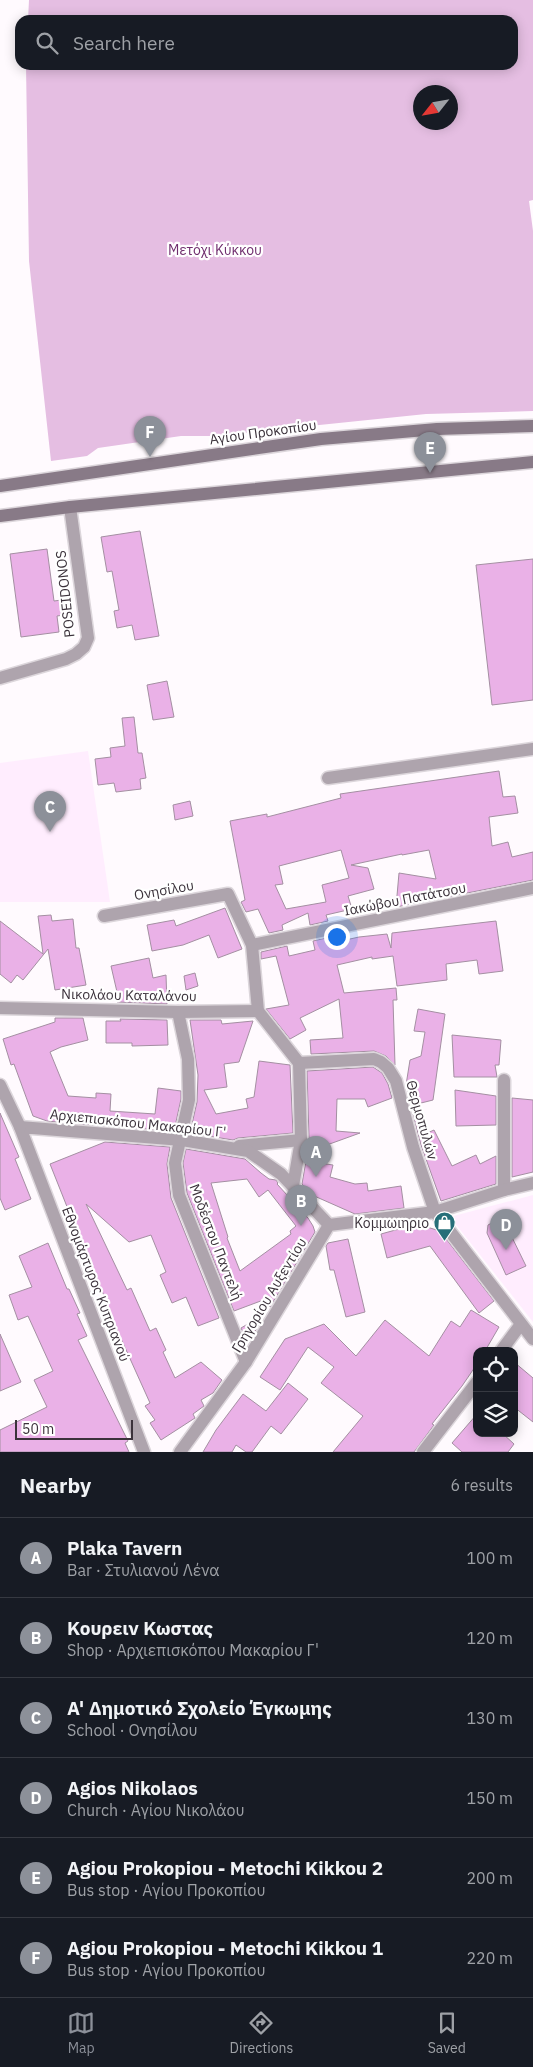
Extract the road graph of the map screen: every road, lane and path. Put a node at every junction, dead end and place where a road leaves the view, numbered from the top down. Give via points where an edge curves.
1 (533, 426) edge
2 (533, 462) edge
3 (0, 486) edge
4 (70, 507) junction
5 (0, 516) edge
6 (0, 678) edge
7 (533, 749) edge
8 (328, 778) dead end
9 (533, 888) edge
10 (104, 916) dead end
11 (252, 945) junction
12 (0, 1008) edge
13 (258, 1011) junction
14 (178, 1012) junction
15 (299, 1063) junction
16 (504, 1080) dead end
17 (0, 1085) edge
18 (20, 1127) junction
19 (182, 1140) junction
20 (301, 1140) junction
21 (230, 1147) junction
22 (533, 1184) edge
23 (293, 1186) junction
24 (504, 1190) junction
25 (434, 1212) junction
26 (329, 1225) junction
27 (521, 1324) junction
28 (533, 1338) edge
29 (504, 1347) edge
30 (246, 1362) junction
31 (473, 1387) edge
32 (144, 1452) edge
33 (180, 1452) edge
34 (423, 1452) edge

1 - 3 main road, Αγίου Προκοπίου via 438,429 321,439
2 - 4 main road
4 - 5 main road
4 - 6 street, POSEIDONOS via 88,638 84,647 66,659
7 - 8 street
9 - 11 street, Ιακώβου Πατάτσου
10 - 11 street, Ονησίλου via 228,894
11 - 13 street
12 - 14 street, Νικολάου Καταλάνου
13 - 14 street, Νικολάου Καταλάνου
13 - 15 street
14 - 19 street, Μοδέστου Παντελή via 188,1059 189,1100
15 - 20 street
15 - 25 street, Θερμοπυλών via 374,1060 388,1068 396,1081
16 - 24 street
17 - 18 street
18 - 19 street, Αρχιεπισκόπου Μακαρίου Γ'
18 - 32 street, Εθνομάρτυρος Κυπριανού
19 - 21 street, Αρχιεπισκόπου Μακαρίου Γ'
19 - 30 street, Μοδέστου Παντελή via 175,1163 179,1195
20 - 21 street
20 - 23 street
21 - 23 street, Αρχιεπισκόπου Μακαρίου Γ' via 258,1156
22 - 24 street
23 - 26 street, Αρχιεπισκόπου Μακαρίου Γ'
24 - 25 street
25 - 26 street
25 - 27 street, Θερμοπυλών
26 - 30 street, Γρηγορίου Αυξεντίου
27 - 28 street, Θερμοπυλών
27 - 29 street
30 - 33 street, Γρηγορίου Αυξεντίου
31 - 34 street

